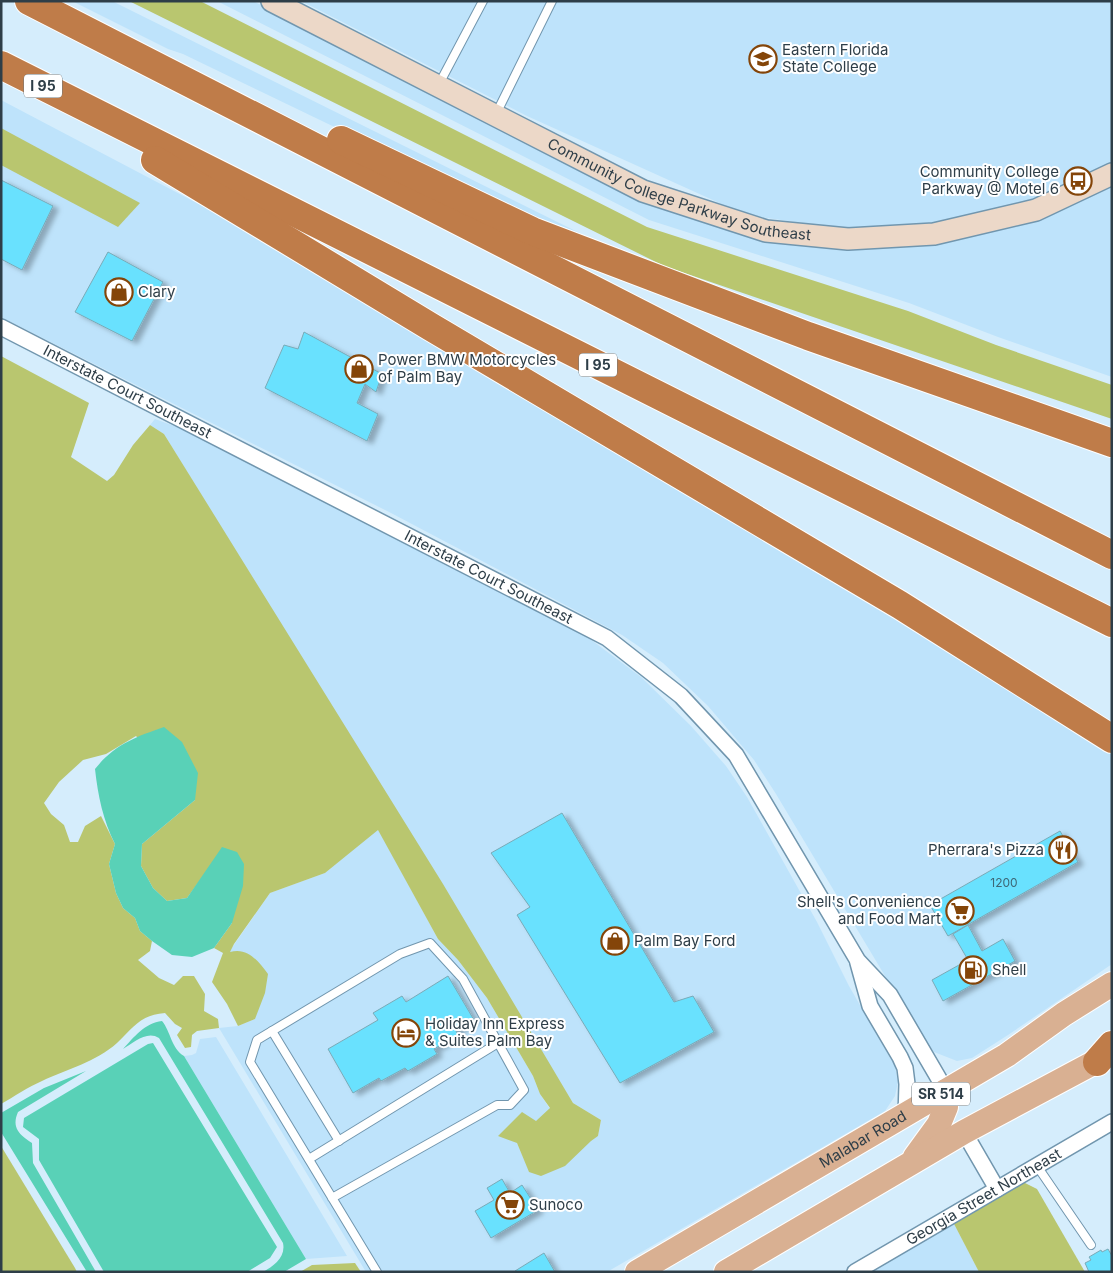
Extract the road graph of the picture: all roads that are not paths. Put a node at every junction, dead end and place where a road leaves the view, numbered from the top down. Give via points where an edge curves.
1 (29, 1) edge
2 (272, 1) edge
3 (482, 1) edge
4 (552, 1) edge
5 (94, 34) junction
6 (1, 65) edge
7 (437, 86) junction
8 (84, 107) junction
9 (495, 115) junction
10 (1112, 174) edge
11 (1, 327) edge
12 (1112, 443) edge
13 (1112, 555) edge
14 (1112, 623) edge
15 (1112, 739) edge
16 (858, 961) junction
17 (1112, 984) edge
18 (272, 1031) junction
19 (498, 1043) junction
20 (1107, 1053) edge
21 (946, 1091) junction
22 (906, 1114) junction
23 (1112, 1122) edge
24 (964, 1132) junction
25 (339, 1141) junction
26 (309, 1159) junction
27 (909, 1165) junction
28 (1036, 1166) junction
29 (997, 1189) junction
30 (332, 1198) junction
31 (1092, 1245) dead end
32 (377, 1272) edge
33 (637, 1272) edge
34 (726, 1272) edge
35 (855, 1272) edge

1 - 5 highway
2 - 7 street, Community College Parkway Southeast
3 - 7 lane
4 - 9 lane
5 - 12 highway via 180,63 532,231 808,336
5 - 13 highway
6 - 8 highway, I 95
7 - 9 street, Community College Parkway Southeast
8 - 14 highway, I 95
8 - 15 highway via 160,164 900,605
9 - 10 street, Community College Parkway Southeast via 643,191 766,231 848,239 934,234 1036,210
11 - 16 street, Interstate Court Southeast via 607,638 681,696 736,755
16 - 21 street, Interstate Court Southeast via 890,995
16 - 22 street, Interstate Court Southeast via 870,1006 905,1068
17 - 21 main road, Malabar Road / SR 514 via 1007,1055
18 - 19 lane via 400,954 430,943 463,979
18 - 25 lane
18 - 26 lane via 256,1040 250,1062
19 - 25 lane
19 - 30 lane via 524,1090 510,1105 497,1105
20 - 24 main road, SR 514
21 - 22 main road, Malabar Road / SR 514
21 - 27 main road via 946,1107 939,1124
22 - 33 main road, Malabar Road / SR 514
23 - 28 street, Georgia Street Northeast
24 - 27 main road, SR 514
24 - 29 street
25 - 26 lane
26 - 30 lane
27 - 34 main road, SR 514
28 - 29 street, Georgia Street Northeast
28 - 31 lane
29 - 35 street, Georgia Street Northeast
30 - 32 lane

